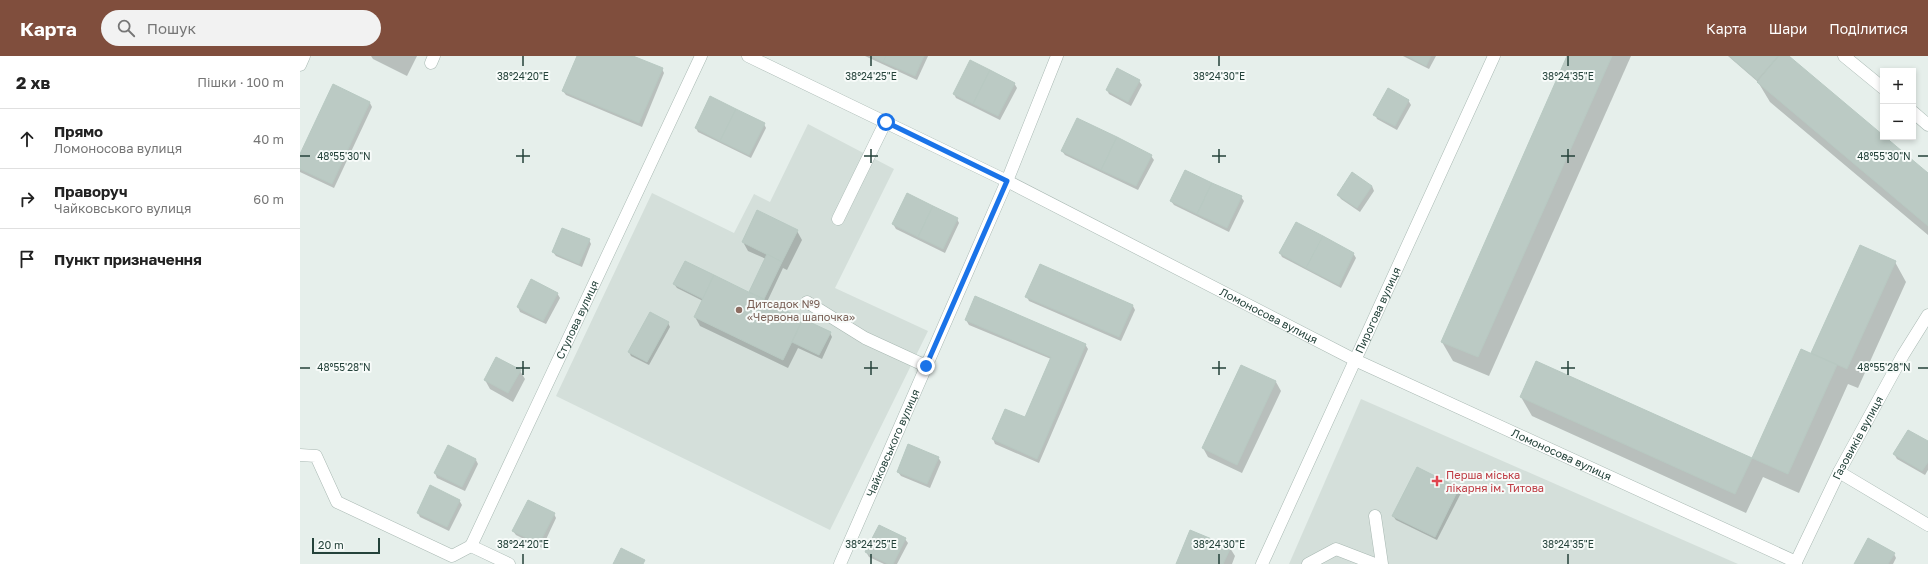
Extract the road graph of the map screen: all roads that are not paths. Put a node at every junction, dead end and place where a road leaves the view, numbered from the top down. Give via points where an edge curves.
1 (304, 56) edge
2 (701, 56) edge
3 (748, 56) edge
4 (1057, 56) edge
5 (1494, 56) edge
6 (1844, 56) edge
7 (300, 65) edge
8 (1880, 86) edge
9 (1916, 115) edge
10 (886, 122) junction
11 (1928, 125) edge
12 (1007, 181) junction
13 (838, 219) dead end
14 (806, 302) dead end
15 (1928, 315) edge
16 (1355, 360) junction
17 (926, 366) junction
18 (300, 455) edge
19 (1839, 472) junction
20 (1375, 516) dead end
21 (1928, 525) edge
22 (471, 546) junction
23 (1796, 563) edge
24 (509, 564) edge
25 (840, 564) edge
26 (1262, 564) edge
27 (1308, 564) edge
28 (1375, 564) edge
29 (1382, 564) edge

1 - 7 street
2 - 22 street, Стулова вулиця
3 - 10 street, Ломоносова вулиця
4 - 12 street, Чайковського вулиця
5 - 16 street, Пирогова вулиця
6 - 8 street
9 - 11 street
10 - 12 street, Ломоносова вулиця
10 - 13 street
12 - 16 street, Ломоносова вулиця
12 - 17 street, Чайковського вулиця
14 - 17 street via 865,338
15 - 19 street, Газовиків вулиця via 1903,355
16 - 23 street, Ломоносова вулиця
16 - 26 street, Пирогова вулиця
17 - 25 street, Чайковського вулиця
18 - 22 street via 316,456 337,502 452,556
19 - 21 street
19 - 23 street, Газовиків вулиця
20 - 29 street
22 - 24 street
27 - 28 street via 1336,549

